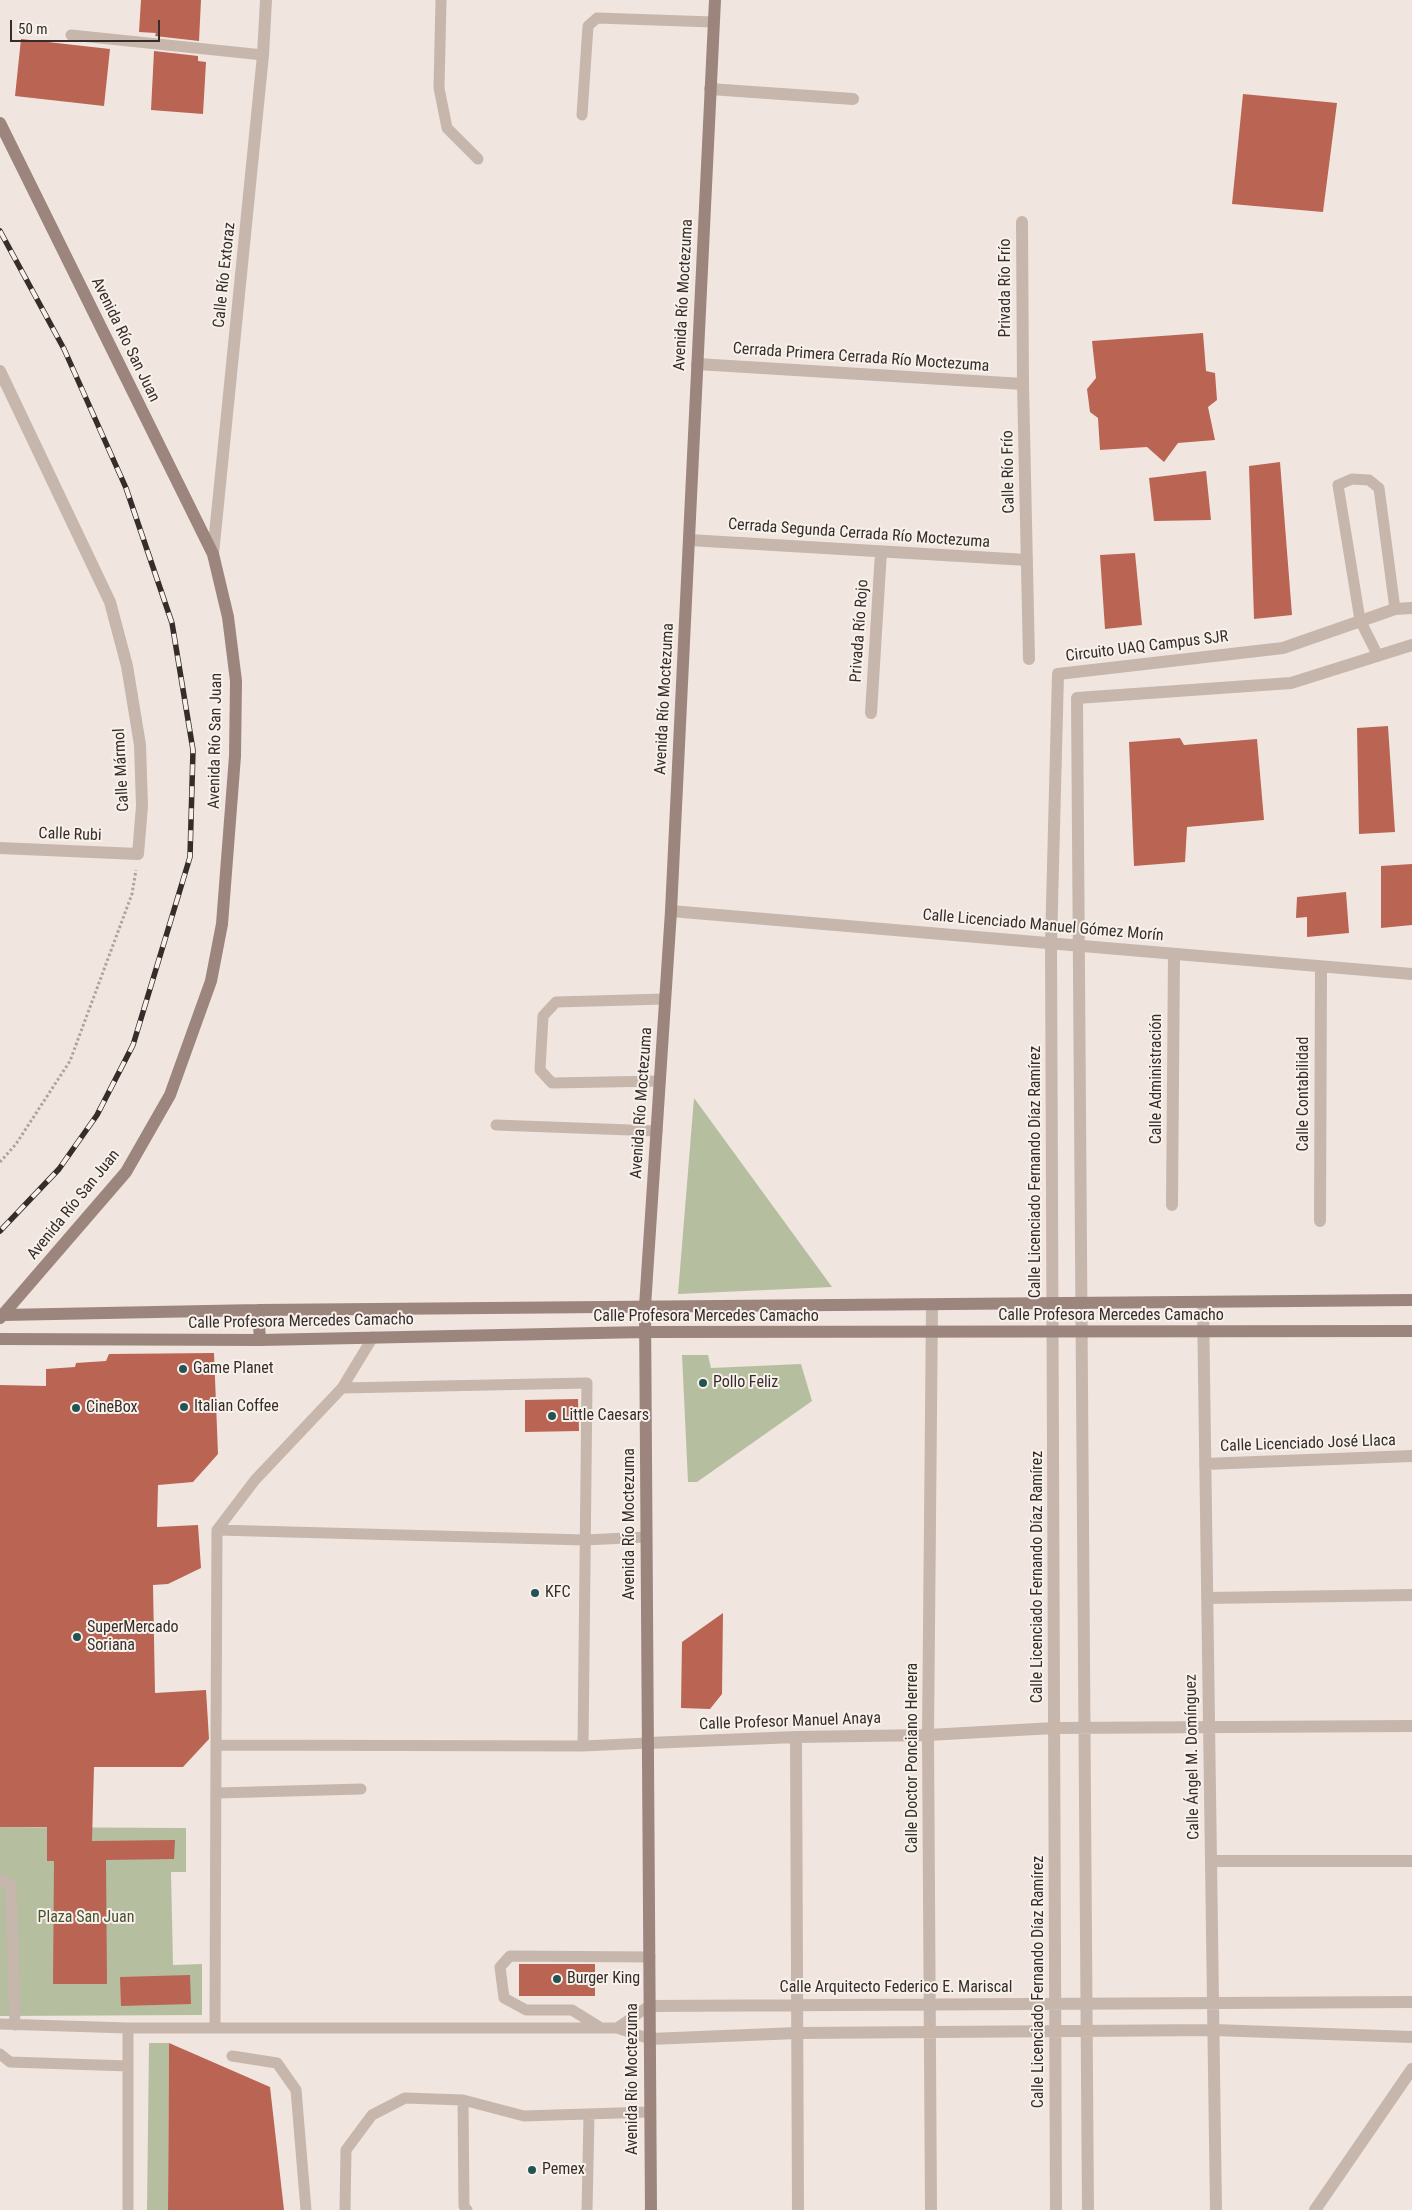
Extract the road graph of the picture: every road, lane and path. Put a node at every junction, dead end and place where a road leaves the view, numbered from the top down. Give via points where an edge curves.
1 (266, 0) edge
2 (442, 0) edge
3 (714, 0) edge
4 (714, 22) junction
5 (71, 35) dead end
6 (263, 56) junction
7 (710, 89) junction
8 (853, 99) dead end
9 (582, 115) dead end
10 (0, 123) edge
11 (478, 159) dead end
12 (1022, 222) dead end
13 (697, 364) junction
14 (0, 371) edge
15 (1023, 384) junction
16 (689, 540) junction
17 (881, 552) junction
18 (213, 554) junction
19 (1027, 560) junction
20 (1412, 608) edge
21 (1395, 609) junction
22 (1360, 620) junction
23 (1412, 645) edge
24 (1378, 656) junction
25 (1029, 659) dead end
26 (871, 713) dead end
27 (0, 848) edge
28 (138, 854) junction
29 (671, 911) junction
30 (1051, 943) junction
31 (1077, 946) junction
32 (1174, 954) junction
33 (1321, 967) junction
34 (1412, 974) edge
35 (665, 999) junction
36 (660, 1081) junction
37 (496, 1124) dead end
38 (657, 1131) junction
39 (0, 1162) edge
40 (1172, 1205) dead end
41 (1320, 1221) dead end
42 (1412, 1300) edge
43 (1203, 1303) junction
44 (1053, 1304) junction
45 (1080, 1304) junction
46 (932, 1305) junction
47 (645, 1306) junction
48 (258, 1310) junction
49 (2, 1317) edge
50 (1412, 1331) edge
51 (645, 1332) junction
52 (1053, 1332) junction
53 (1080, 1332) junction
54 (1204, 1332) junction
55 (932, 1333) junction
56 (373, 1337) junction
57 (0, 1340) edge
58 (260, 1340) junction
59 (342, 1388) junction
60 (1412, 1456) edge
61 (1205, 1464) junction
62 (216, 1530) junction
63 (647, 1537) junction
64 (585, 1540) junction
65 (1412, 1595) edge
66 (1207, 1598) junction
67 (1412, 1726) edge
68 (1209, 1727) junction
69 (1054, 1728) junction
70 (1083, 1728) junction
71 (928, 1735) junction
72 (796, 1737) junction
73 (648, 1743) junction
74 (216, 1745) junction
75 (583, 1746) junction
76 (361, 1789) dead end
77 (216, 1792) junction
78 (1211, 1861) junction
79 (1412, 1861) edge
80 (0, 1880) edge
81 (650, 1957) junction
82 (1412, 2002) edge
83 (1213, 2003) junction
84 (931, 2004) junction
85 (1055, 2004) junction
86 (1085, 2004) junction
87 (797, 2005) junction
88 (650, 2006) junction
89 (0, 2024) edge
90 (15, 2025) junction
91 (128, 2028) junction
92 (215, 2028) junction
93 (602, 2028) junction
94 (617, 2028) junction
95 (1214, 2030) junction
96 (1056, 2031) junction
97 (1086, 2031) junction
98 (931, 2032) junction
99 (797, 2033) junction
100 (1412, 2037) edge
101 (650, 2038) junction
102 (0, 2054) edge
103 (232, 2056) dead end
104 (128, 2066) junction
105 (1412, 2069) edge
106 (463, 2100) junction
107 (649, 2112) junction
108 (589, 2115) junction
109 (128, 2210) edge
110 (306, 2210) edge
111 (345, 2210) edge
112 (467, 2210) edge
113 (588, 2210) edge
114 (651, 2210) edge
115 (798, 2210) edge
116 (931, 2210) edge
117 (1056, 2210) edge
118 (1088, 2210) edge
119 (1216, 2210) edge
120 (1315, 2210) edge

1 - 6 street, Calle Río Extoraz
2 - 11 lane via 439,88 448,128
3 - 4 street, Avenida Río Moctezuma
4 - 7 street, Avenida Río Moctezuma
4 - 9 lane via 596,18 588,26
5 - 6 lane
6 - 18 street, Calle Río Extoraz
7 - 8 street
7 - 13 street, Avenida Río Moctezuma
10 - 18 street, Avenida Río San Juan
12 - 15 street, Privada Río Frío
13 - 15 street, Cerrada Primera Cerrada Río Moctezuma
13 - 16 street, Avenida Río Moctezuma
14 - 28 street, Calle Mármol via 110,602 128,666 140,745 142,806
15 - 19 street, Calle Río Frío
16 - 17 street, Cerrada Segunda Cerrada Río Moctezuma
16 - 29 street, Avenida Río Moctezuma
17 - 19 street, Cerrada Segunda Cerrada Río Moctezuma
17 - 26 street, Privada Río Rojo
18 - 49 street, Avenida Río San Juan via 228,617 236,681 228,864 222,924 211,981 170,1095 126,1172
19 - 25 street, Calle Río Frío
20 - 21 street, Circuito UAQ Campus SJR
21 - 22 street, Circuito UAQ Campus SJR
21 - 22 lane via 1379,488 1369,480 1352,479 1338,485
22 - 24 lane
22 - 30 street, Circuito UAQ Campus SJR via 1283,648 1058,674
23 - 24 street
24 - 31 street via 1291,683 1077,698
27 - 28 street, Calle Rubi
28 - 39 path via 132,894 70,1061 16,1144
29 - 30 street, Calle Licenciado Manuel Gómez Morín
29 - 35 street, Avenida Río Moctezuma
30 - 31 street, Calle Licenciado Manuel Gómez Morín
30 - 44 street, Calle Licenciado Fernando Díaz Ramírez
31 - 32 street, Calle Licenciado Manuel Gómez Morín
31 - 45 street
32 - 33 street, Calle Licenciado Manuel Gómez Morín
32 - 40 street, Calle Administración
33 - 34 street, Calle Licenciado Manuel Gómez Morín
33 - 41 street, Calle Contabilidad
35 - 36 street, Avenida Río Moctezuma
35 - 36 lane via 556,1002 543,1016 540,1070 552,1083
36 - 38 street, Avenida Río Moctezuma
37 - 38 lane
38 - 47 street, Avenida Río Moctezuma
42 - 43 street, Calle Profesora Mercedes Camacho
43 - 45 street, Calle Profesora Mercedes Camacho
43 - 54 street, Calle Ángel M. Domínguez
44 - 45 street, Calle Profesora Mercedes Camacho
44 - 46 street, Calle Profesora Mercedes Camacho
44 - 52 street, Calle Licenciado Fernando Díaz Ramírez
45 - 53 street
46 - 47 street, Calle Profesora Mercedes Camacho
46 - 55 street, Calle Doctor Ponciano Herrera
47 - 48 street, Calle Profesora Mercedes Camacho
47 - 51 street, Avenida Río Moctezuma
48 - 49 street, Calle Profesora Mercedes Camacho
48 - 58 street
50 - 54 street, Calle Profesora Mercedes Camacho
51 - 55 street, Calle Profesora Mercedes Camacho
51 - 56 street, Calle Profesora Mercedes Camacho
51 - 63 street, Avenida Río Moctezuma
52 - 53 street, Calle Profesora Mercedes Camacho
52 - 55 street, Calle Profesora Mercedes Camacho
52 - 69 street, Calle Licenciado Fernando Díaz Ramírez
53 - 54 street, Calle Profesora Mercedes Camacho
53 - 70 street
54 - 61 street, Calle Ángel M. Domínguez
55 - 71 street, Calle Doctor Ponciano Herrera
56 - 58 street, Calle Profesora Mercedes Camacho
56 - 59 lane
57 - 58 street, Calle Profesora Mercedes Camacho
59 - 62 lane via 255,1480
59 - 64 lane via 587,1383
60 - 61 street, Calle Licenciado José Llaca
61 - 66 street, Calle Ángel M. Domínguez
62 - 64 lane
62 - 74 lane
63 - 64 lane
63 - 73 street, Avenida Río Moctezuma
64 - 75 lane
65 - 66 street
66 - 68 street, Calle Ángel M. Domínguez
67 - 68 street, Calle Profesor Manuel Anaya
68 - 70 street, Calle Profesor Manuel Anaya
68 - 78 street, Calle Ángel M. Domínguez
69 - 70 street, Calle Profesor Manuel Anaya
69 - 71 street, Calle Profesor Manuel Anaya
69 - 85 street, Calle Licenciado Fernando Díaz Ramírez
70 - 86 street
71 - 72 street, Calle Profesor Manuel Anaya
71 - 84 street, Calle Doctor Ponciano Herrera
72 - 73 street, Calle Profesor Manuel Anaya
72 - 87 street
73 - 75 lane
73 - 81 street, Avenida Río Moctezuma
74 - 75 lane
74 - 77 lane
76 - 77 lane
77 - 92 lane
78 - 79 street
78 - 83 street, Calle Ángel M. Domínguez
80 - 90 lane via 11,1885
81 - 88 street, Avenida Río Moctezuma
81 - 93 lane via 510,1956 500,1967 504,1998 526,2010 572,2010
82 - 83 street, Calle Arquitecto Federico E. Mariscal
83 - 86 street, Calle Arquitecto Federico E. Mariscal
83 - 95 street, Calle Ángel M. Domínguez
84 - 85 street, Calle Arquitecto Federico E. Mariscal
84 - 87 street, Calle Arquitecto Federico E. Mariscal
84 - 98 street, Calle Doctor Ponciano Herrera
85 - 86 street, Calle Arquitecto Federico E. Mariscal
85 - 96 street, Calle Licenciado Fernando Díaz Ramírez
86 - 97 street
87 - 88 street, Calle Arquitecto Federico E. Mariscal
87 - 99 street
88 - 94 lane
88 - 101 street, Avenida Río Moctezuma
89 - 90 lane
90 - 91 lane
91 - 92 lane
91 - 104 lane
92 - 93 lane
93 - 94 lane
94 - 101 lane
95 - 97 street
95 - 100 street
95 - 119 street, Calle Ángel M. Domínguez
96 - 97 street
96 - 98 street
96 - 117 street, Calle Licenciado Fernando Díaz Ramírez
97 - 118 street
98 - 99 street
98 - 116 street, Calle Doctor Ponciano Herrera
99 - 101 street
99 - 115 street
101 - 107 street, Avenida Río Moctezuma
102 - 104 lane via 10,2062
103 - 110 lane via 277,2063 296,2090
104 - 109 lane
105 - 120 street
106 - 108 lane via 524,2116
106 - 111 lane via 404,2098 372,2115 346,2150
106 - 112 lane via 464,2206
107 - 108 lane
107 - 114 street, Avenida Río Moctezuma
108 - 113 lane

